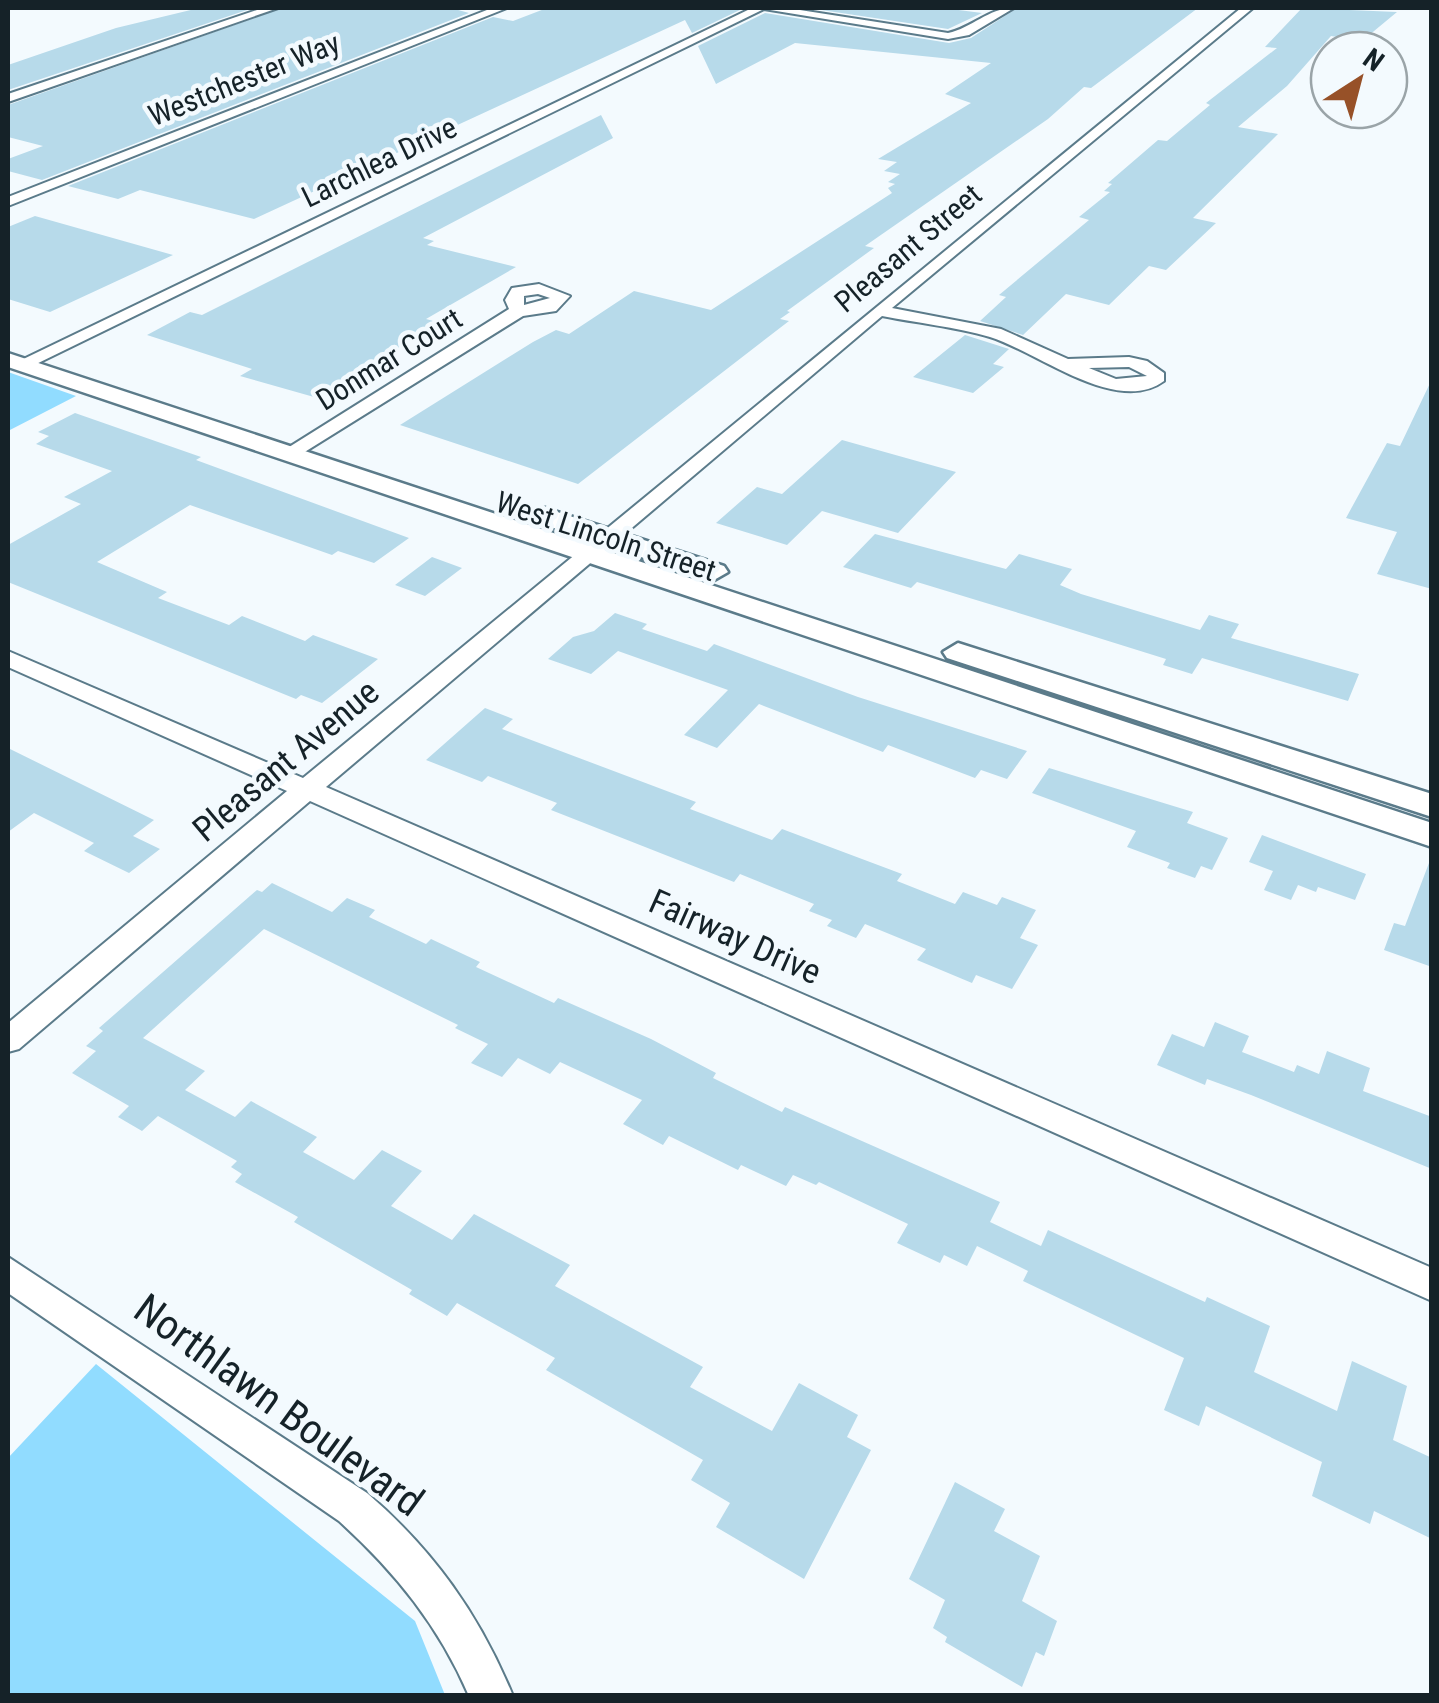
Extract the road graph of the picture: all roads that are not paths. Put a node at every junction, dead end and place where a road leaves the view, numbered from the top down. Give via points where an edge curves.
1 (272, 8) edge
2 (501, 8) edge
3 (760, 8) edge
4 (769, 8) edge
5 (1008, 8) edge
6 (1248, 8) edge
7 (8, 98) edge
8 (8, 202) edge
9 (518, 311) dead end
10 (880, 311) junction
11 (20, 354) edge
12 (1069, 364) dead end
13 (300, 446) junction
14 (598, 546) junction
15 (8, 658) edge
16 (1198, 744) junction
17 (306, 789) junction
18 (1432, 806) edge
19 (1432, 835) edge
20 (8, 1040) edge
21 (8, 1272) edge
22 (1432, 1285) edge
23 (491, 1696) edge

1 - 7 street
2 - 8 street, Westchester Way
3 - 11 street, Larchlea Drive
4 - 5 street via 948,36 965,34
6 - 10 street, Pleasant Street
9 - 13 street, Donmar Court
10 - 12 street via 981,329
10 - 14 street, Pleasant Street
11 - 13 street, West Lincoln Street
13 - 14 street, West Lincoln Street
14 - 16 street, West Lincoln Street
14 - 17 street, Pleasant Avenue
15 - 17 street, Fairway Drive
16 - 18 street, West Lincoln Street
16 - 19 street, West Lincoln Street
17 - 20 street, Pleasant Avenue
17 - 22 street, Fairway Drive
21 - 23 street, Northlawn Boulevard via 353,1507 394,1542 451,1610

